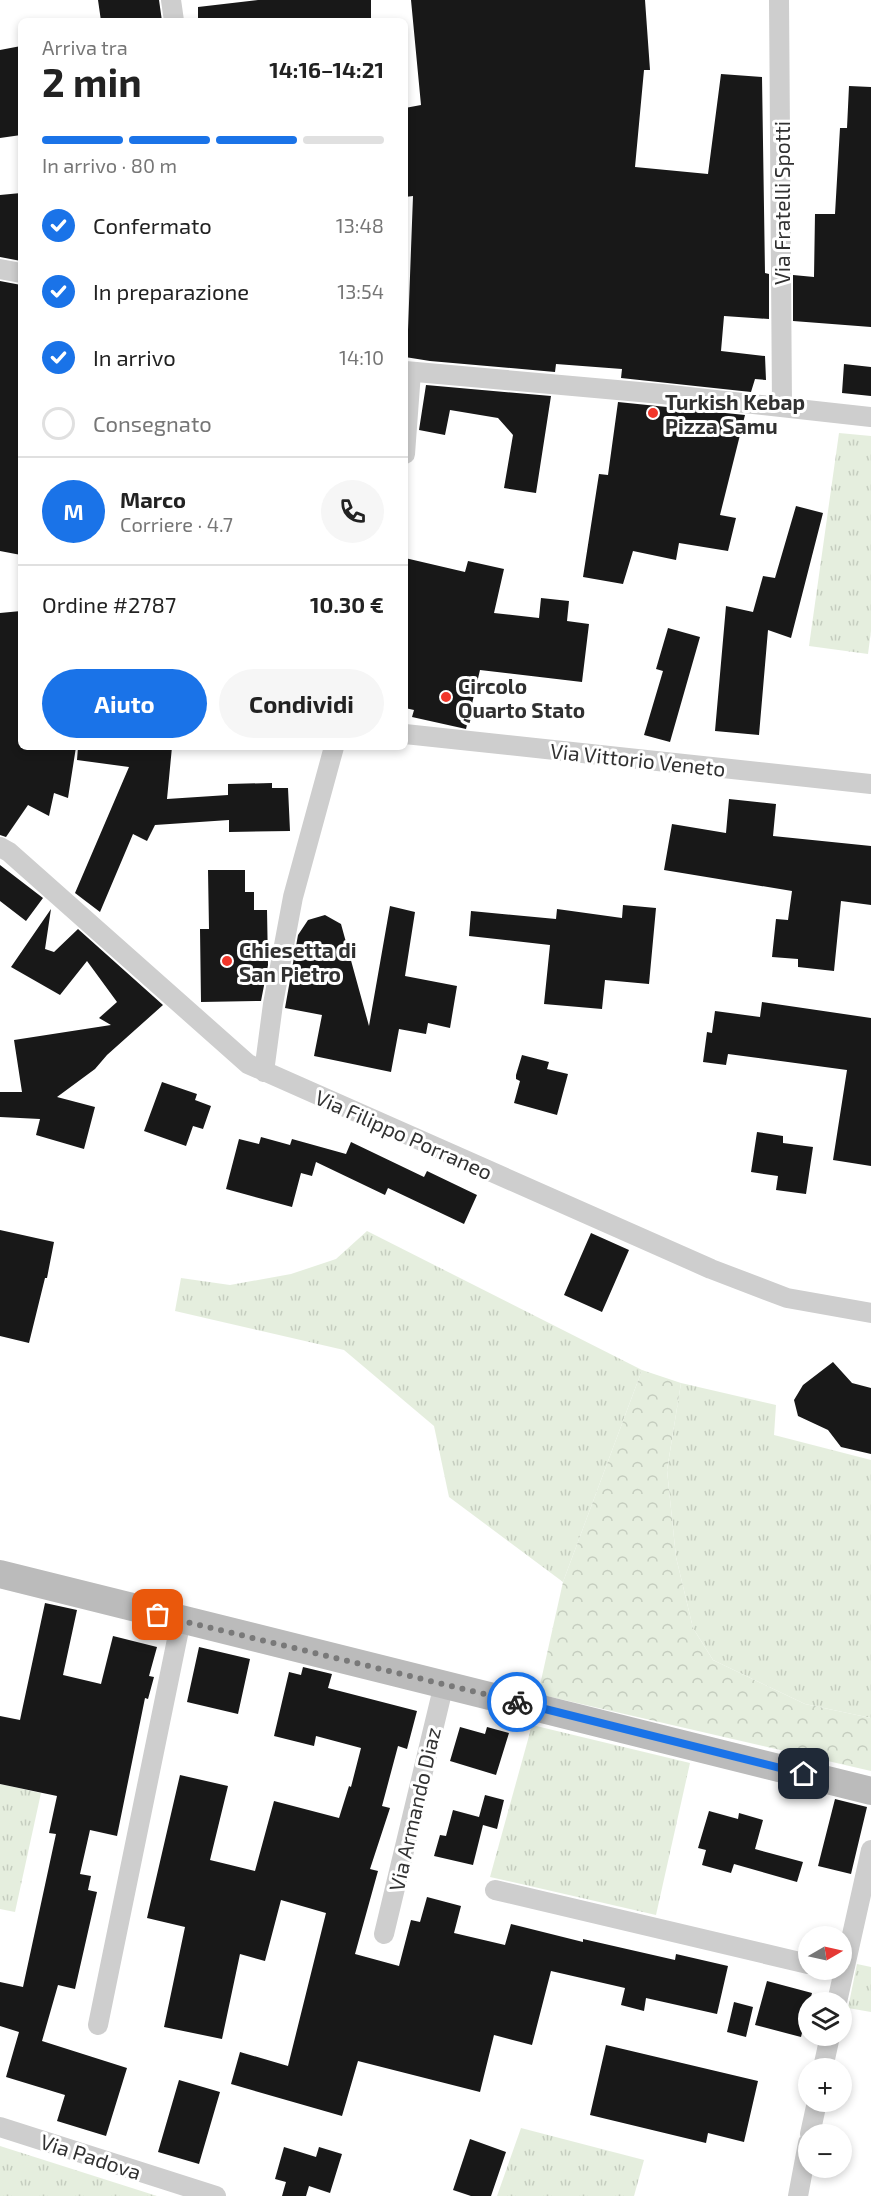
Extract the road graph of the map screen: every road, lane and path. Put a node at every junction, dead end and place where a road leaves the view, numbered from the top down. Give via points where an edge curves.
1 (171, 0) edge
2 (779, 0) edge
3 (174, 18) edge
4 (0, 269) edge
5 (18, 272) edge
6 (408, 371) edge
7 (782, 407) junction
8 (871, 417) edge
9 (408, 734) edge
10 (333, 750) edge
11 (871, 784) edge
12 (0, 847) edge
13 (264, 1072) junction
14 (871, 1313) edge
15 (0, 1574) edge
16 (181, 1620) junction
17 (444, 1684) junction
18 (871, 1791) edge
19 (871, 1850) edge
20 (495, 1890) dead end
21 (850, 1926) edge
22 (384, 1934) dead end
23 (798, 1962) edge
24 (98, 2025) dead end
25 (0, 2127) edge
26 (801, 2178) edge
27 (216, 2196) edge
28 (798, 2196) edge

1 - 3 street
2 - 7 street, Via Fratelli Spotti
4 - 5 street
6 - 7 street
7 - 8 street
9 - 11 street, Via Vittorio Veneto
10 - 13 street via 293,897
12 - 13 street, Via Filippo Porraneo via 248,1065
13 - 14 street, Via Filippo Porraneo via 711,1269 787,1298
15 - 16 street
16 - 17 street
16 - 24 street
17 - 18 street
17 - 22 street, Via Armando Diaz
19 - 21 street
20 - 23 street
25 - 27 street, Via Padova
26 - 28 street

